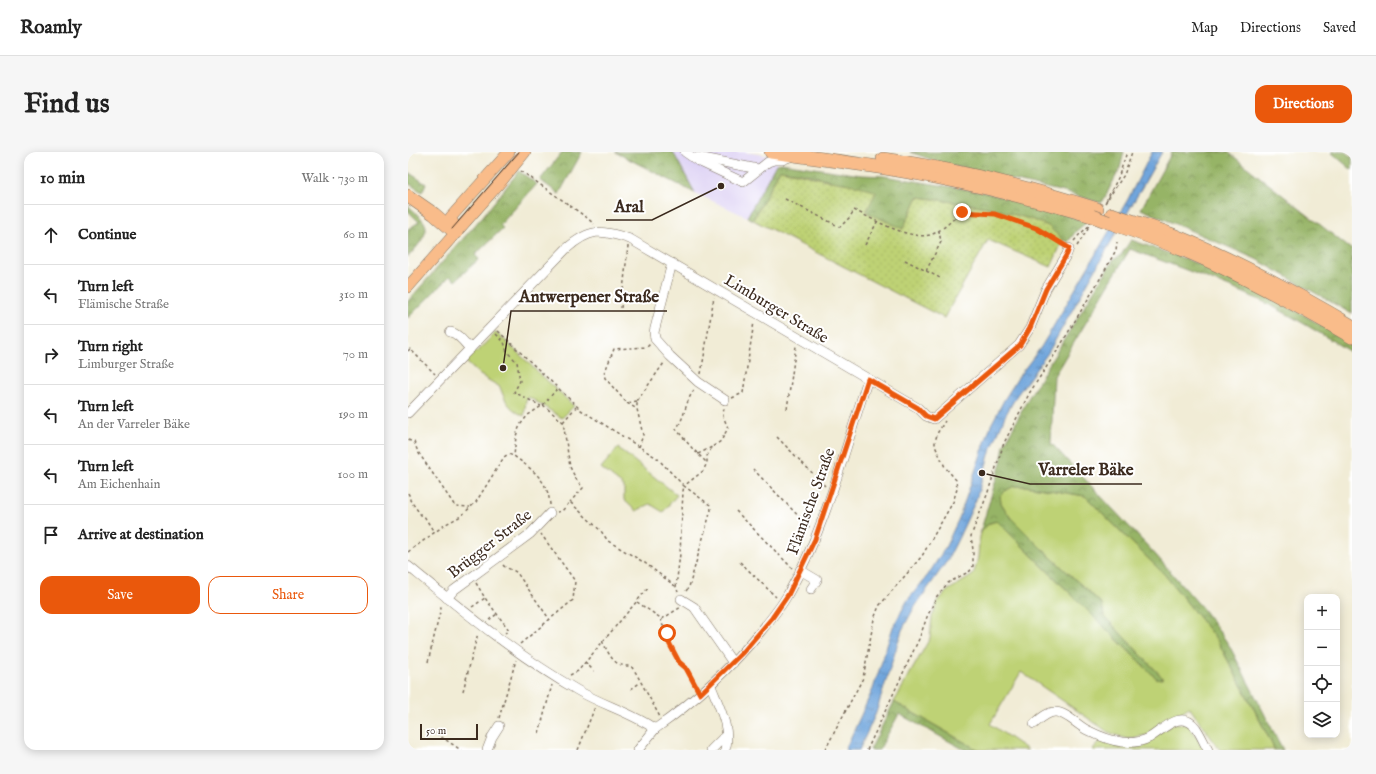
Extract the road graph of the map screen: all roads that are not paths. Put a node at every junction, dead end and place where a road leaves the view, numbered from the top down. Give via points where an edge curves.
1 (509, 152) edge
2 (525, 152) edge
3 (771, 152) edge
4 (835, 152) edge
5 (688, 154) edge
6 (794, 155) junction
7 (758, 169) junction
8 (408, 196) edge
9 (1101, 215) junction
10 (1136, 227) junction
11 (456, 233) junction
12 (1069, 248) road end
13 (672, 263) junction
14 (408, 287) edge
15 (1352, 326) edge
16 (450, 332) dead end
17 (1352, 337) edge
18 (470, 349) junction
19 (868, 379) junction
20 (725, 400) road end
21 (408, 413) edge
22 (550, 513) road end
23 (408, 566) edge
24 (799, 572) junction
25 (811, 589) dead end
26 (446, 596) junction
27 (684, 601) road end
28 (733, 663) junction
29 (711, 686) junction
30 (1034, 724) dead end
31 (498, 726) road end
32 (655, 729) junction
33 (726, 735) junction
34 (487, 750) edge
35 (638, 750) edge
36 (711, 750) edge
37 (725, 750) edge
38 (1208, 750) edge

1 - 11 main road via 451,217
2 - 11 main road
3 - 6 highway
4 - 9 highway via 985,178 1043,192
5 - 7 street
5 - 7 street via 743,182
6 - 7 street via 768,162
6 - 9 highway via 936,177
8 - 11 highway
9 - 10 highway
10 - 15 highway via 1180,238 1289,289
10 - 17 highway via 1290,301
11 - 14 main road
12 - 19 street, Limburger Straße via 1046,289 1020,345 934,419
13 - 18 street, Limburger Straße via 630,239 614,233 601,231 588,234 566,249
13 - 19 street, Limburger Straße
13 - 20 street via 654,332 655,339 699,383
16 - 18 street
18 - 21 street
19 - 24 street, Flämische Straße via 817,533
22 - 26 street, Brügger Straße via 530,534
23 - 26 street
24 - 25 street via 817,580
24 - 28 street, Flämische Straße via 788,595
26 - 32 street via 516,651 577,691
27 - 28 street via 694,607
28 - 29 street, Flämische Straße
29 - 32 street, Flämische Straße
29 - 33 street via 724,718
30 - 38 street via 1054,712 1061,713 1087,730 1105,737 1120,742 1136,742 1148,738 1175,720 1187,721 1195,727
31 - 34 street
32 - 35 street, Flämische Straße
33 - 36 street
33 - 37 street

